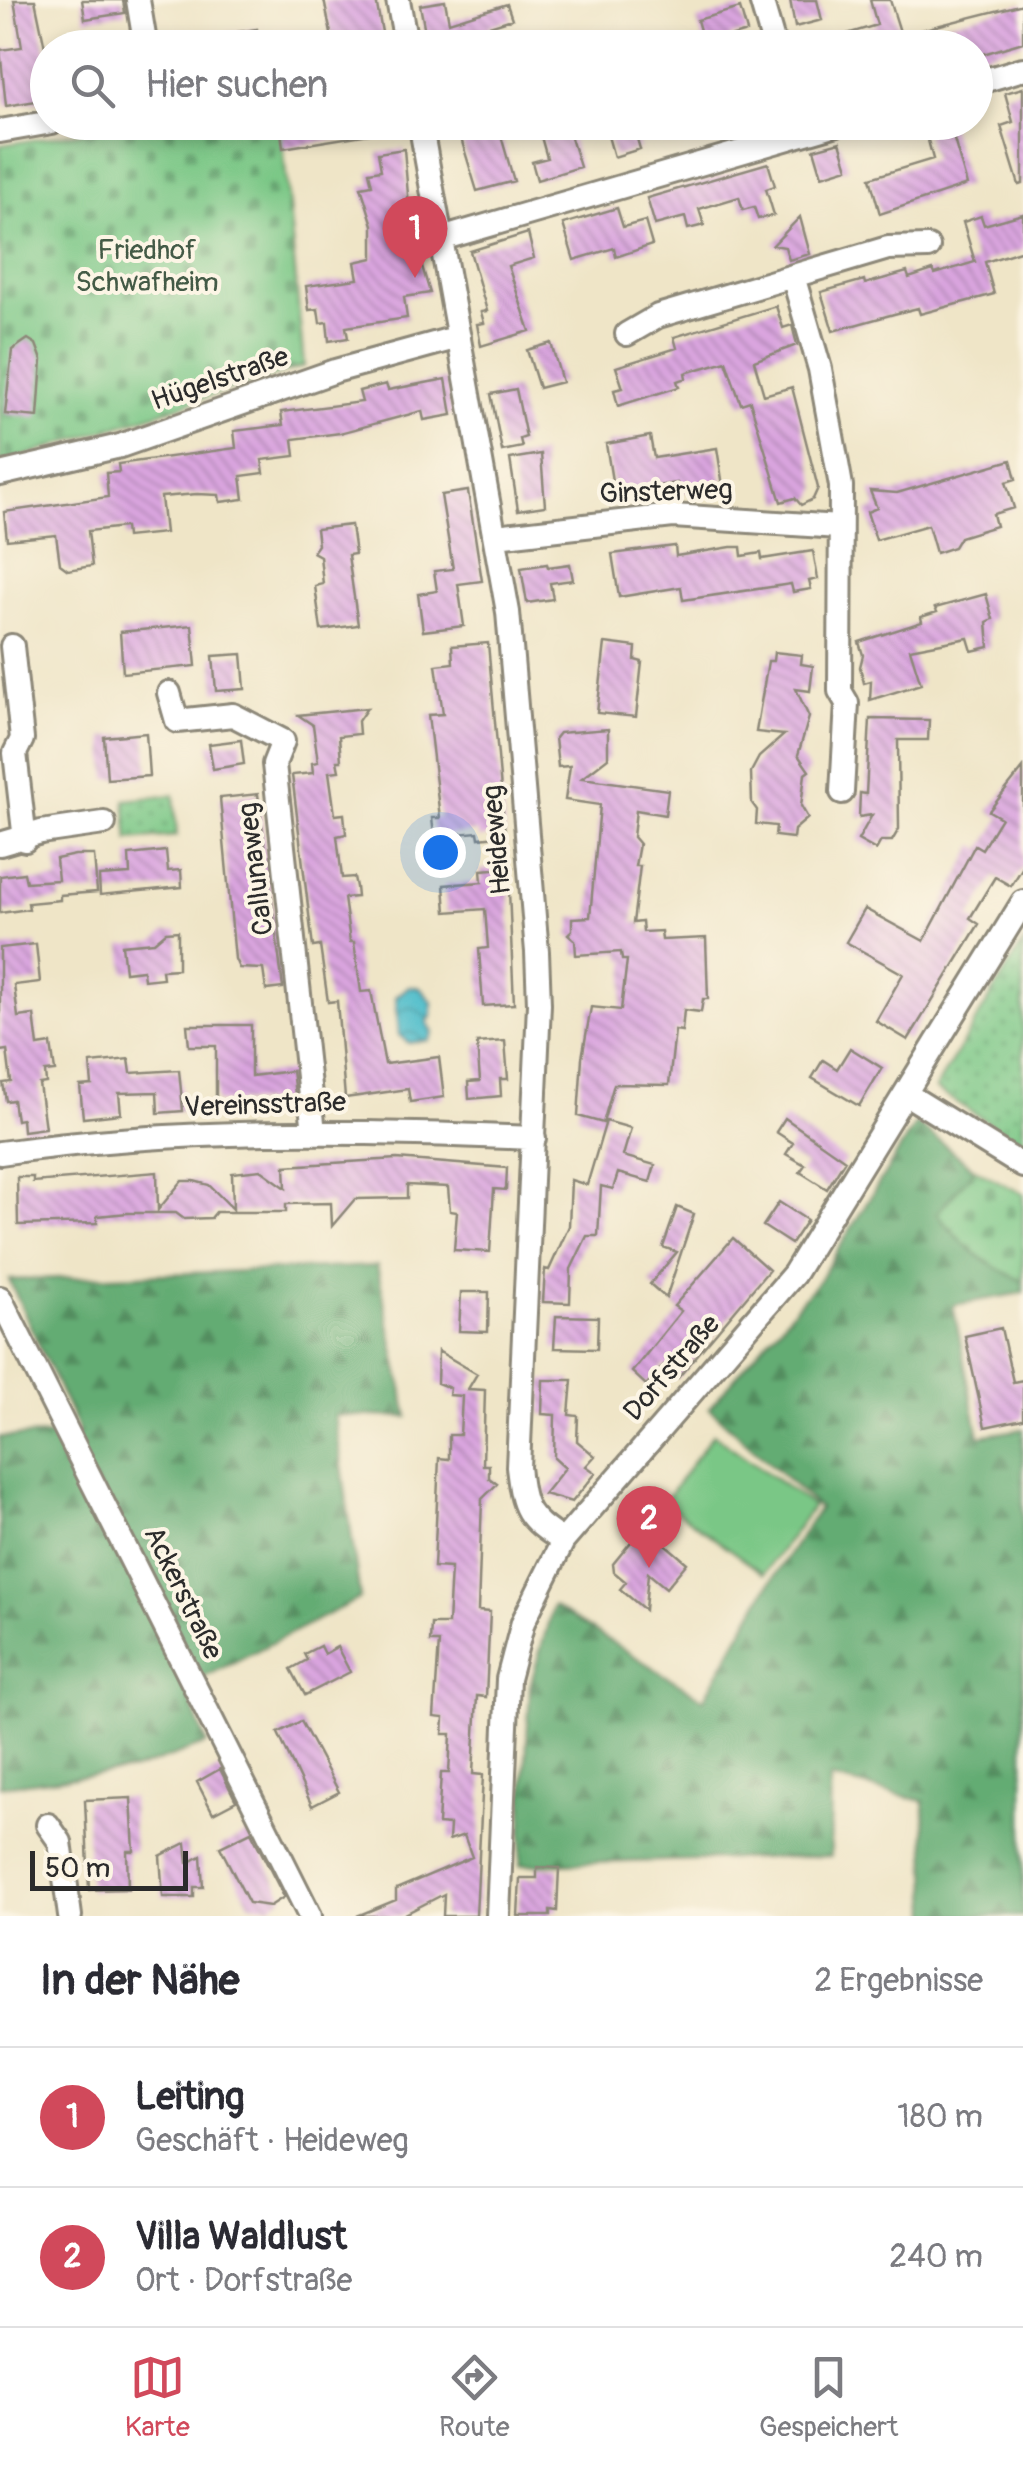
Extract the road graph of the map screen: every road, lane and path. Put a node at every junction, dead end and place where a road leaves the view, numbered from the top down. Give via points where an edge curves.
1 (138, 0) edge
2 (398, 0) edge
3 (761, 0) edge
4 (143, 30) edge
5 (403, 30) edge
6 (770, 30) edge
7 (1023, 69) edge
8 (993, 78) edge
9 (30, 126) edge
10 (0, 131) edge
11 (423, 140) edge
12 (764, 140) edge
13 (441, 240) junction
14 (928, 247) dead end
15 (793, 276) junction
16 (626, 334) dead end
17 (459, 336) junction
18 (0, 474) edge
19 (839, 526) junction
20 (496, 536) junction
21 (12, 646) dead end
22 (169, 692) dead end
23 (842, 792) dead end
24 (104, 824) dead end
25 (25, 840) junction
26 (0, 844) edge
27 (1023, 902) edge
28 (906, 1094) junction
29 (314, 1132) junction
30 (534, 1138) junction
31 (0, 1153) edge
32 (1023, 1166) edge
33 (0, 1298) edge
34 (563, 1540) junction
35 (48, 1825) dead end
36 (70, 1916) edge
37 (310, 1916) edge
38 (498, 1916) edge

1 - 4 street
2 - 5 street
3 - 6 street
7 - 8 street
9 - 10 street
11 - 13 street, Heideweg
12 - 13 street
13 - 17 street, Heideweg
14 - 15 street via 888,248
15 - 16 street via 658,316
15 - 19 street via 830,413 841,486
17 - 18 street, Hügelstraße via 335,370 120,446
17 - 20 street, Heideweg
19 - 20 street, Ginsterweg via 672,516
19 - 23 street via 840,691 847,703
20 - 30 street, Heideweg via 537,952
21 - 25 street
22 - 29 street, Callunaweg via 176,721 233,715 282,741 274,764
24 - 25 street
25 - 26 street
27 - 28 street, Dorfstraße
28 - 32 street
28 - 34 street, Dorfstraße via 794,1274
29 - 30 street, Vereinsstraße
29 - 31 street, Vereinsstraße via 70,1143
30 - 34 street, Heideweg via 518,1467 522,1506
33 - 37 street, Ackerstraße
34 - 38 street, Dorfstraße via 523,1622 508,1680
35 - 36 street via 60,1842

